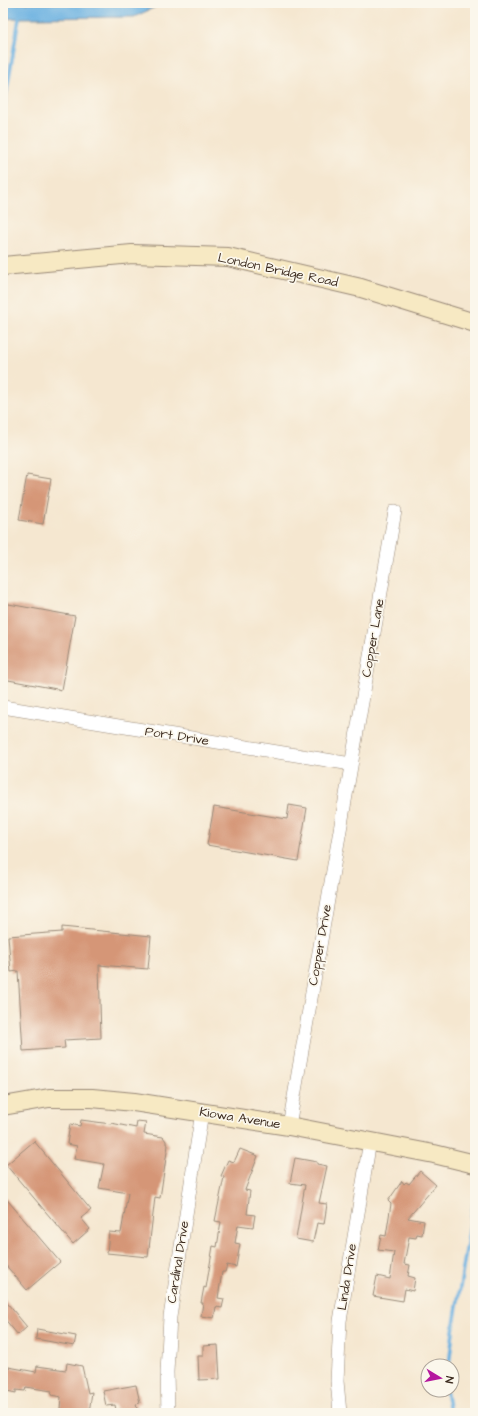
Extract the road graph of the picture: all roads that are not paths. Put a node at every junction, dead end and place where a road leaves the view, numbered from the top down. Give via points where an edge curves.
1 (3, 266) edge
2 (475, 323) edge
3 (395, 511) dead end
4 (3, 707) edge
5 (351, 764) junction
6 (3, 1106) edge
7 (202, 1112) junction
8 (289, 1126) junction
9 (370, 1141) junction
10 (475, 1164) edge
11 (168, 1413) edge
12 (340, 1413) edge

1 - 2 street, London Bridge Road via 132,254 228,257 361,288
3 - 5 street, Copper Lane
4 - 5 street, Port Drive
5 - 8 street, Copper Drive
6 - 7 street, Kiowa Avenue via 49,1098 92,1098
7 - 8 street, Kiowa Avenue
7 - 11 street, Cardinal Drive via 170,1317
8 - 9 street, Kiowa Avenue
9 - 10 street, Kiowa Avenue
9 - 12 street, Linda Drive via 340,1321 337,1381

